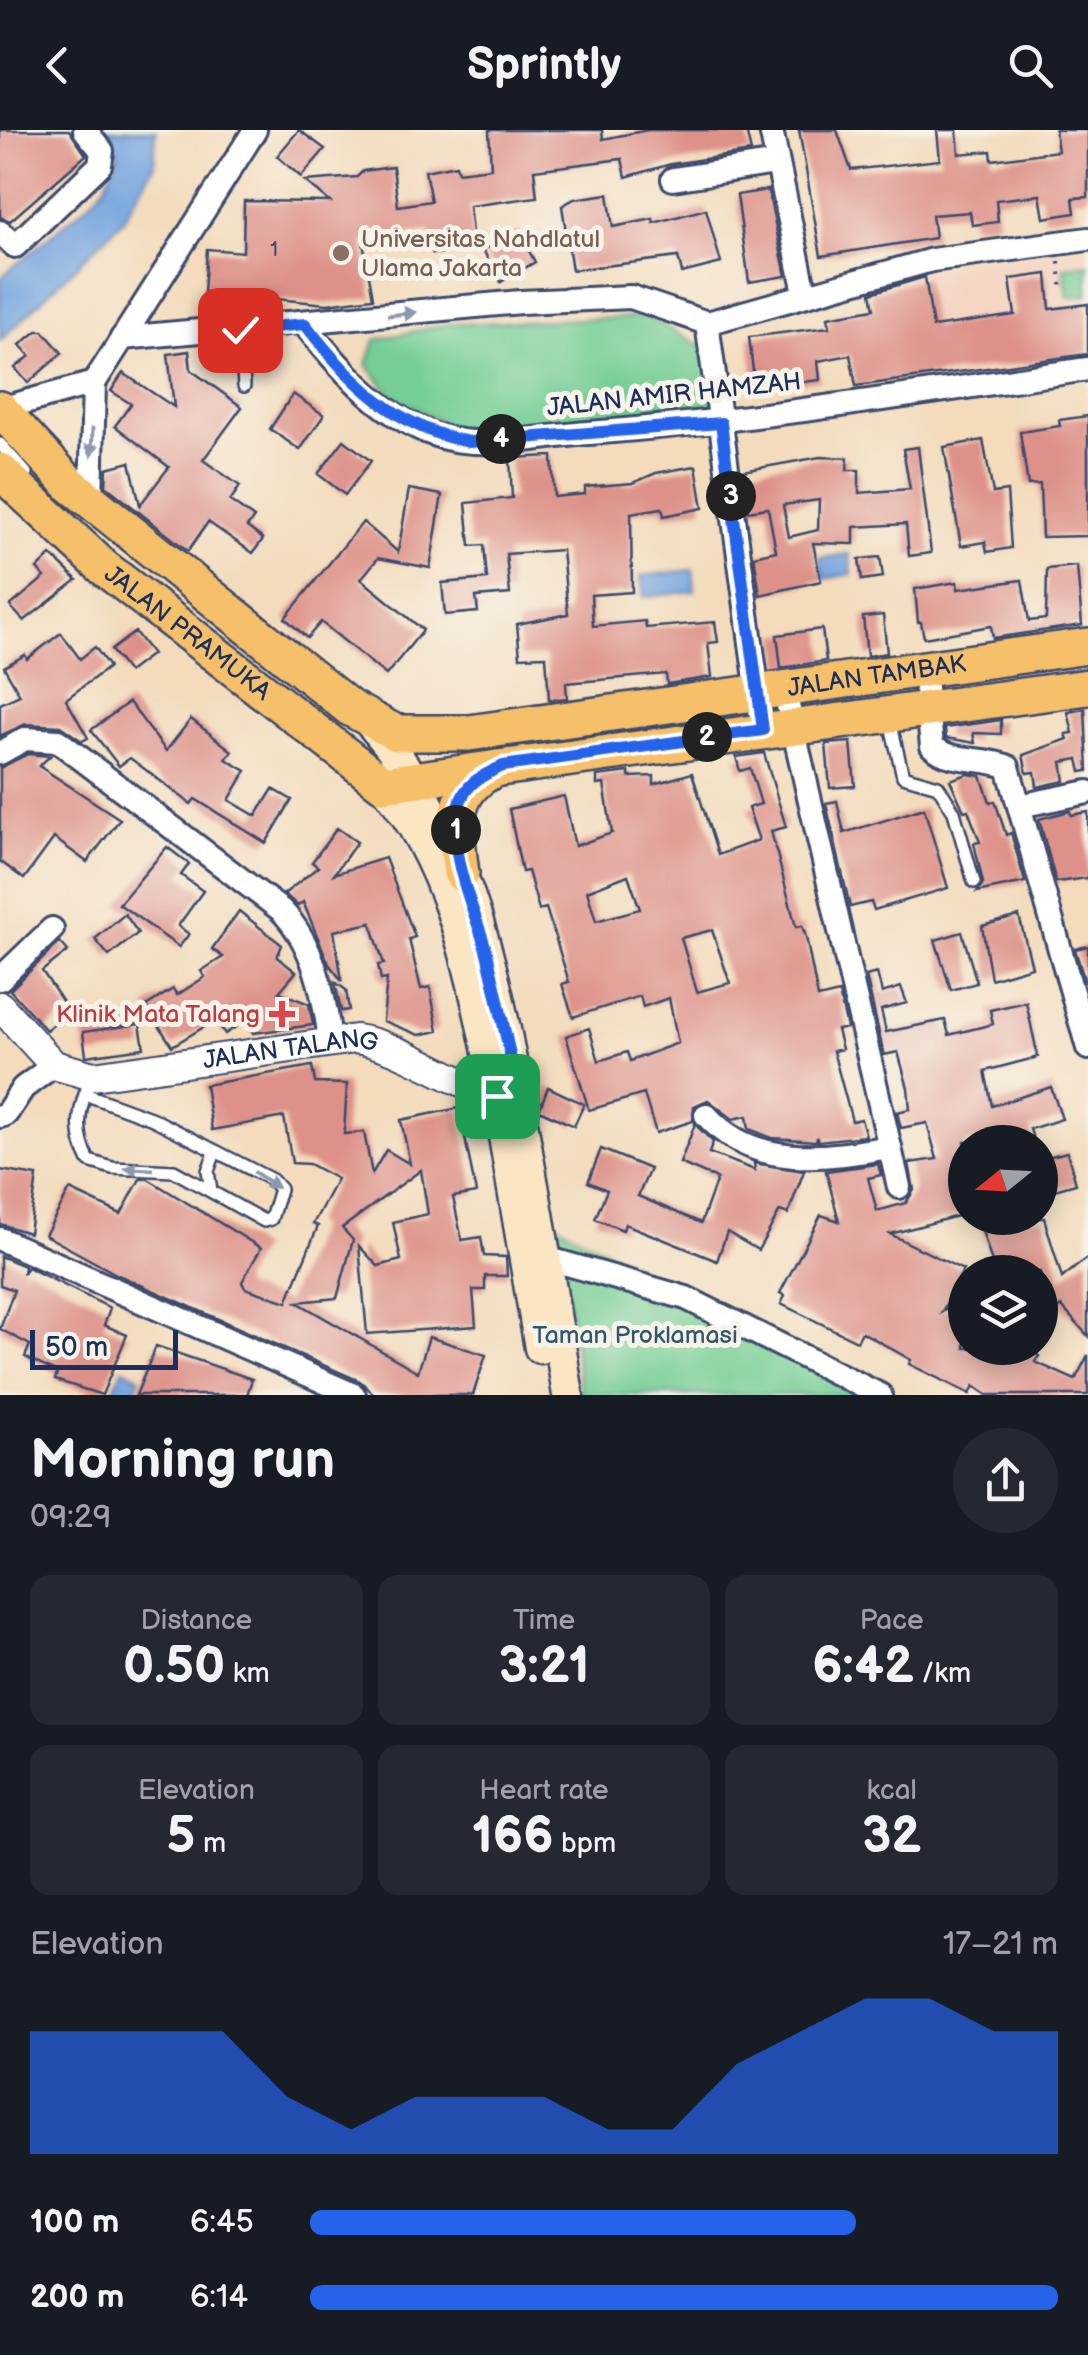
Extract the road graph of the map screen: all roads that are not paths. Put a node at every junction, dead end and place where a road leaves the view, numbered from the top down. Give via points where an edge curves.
1 (85, 130) edge
2 (771, 130) edge
3 (253, 131) edge
4 (776, 163) junction
5 (672, 179) dead end
6 (7, 239) edge
7 (1088, 239) edge
8 (804, 293) junction
9 (707, 323) junction
10 (305, 324) junction
11 (240, 330) junction
12 (122, 338) junction
13 (1088, 369) edge
14 (94, 383) junction
15 (244, 386) dead end
16 (721, 423) junction
17 (4, 447) edge
18 (90, 500) junction
19 (1088, 646) edge
20 (1088, 658) edge
21 (1088, 672) edge
22 (1088, 687) edge
23 (917, 693) junction
24 (777, 709) junction
25 (664, 730) dead end
26 (388, 751) junction
27 (0, 753) edge
28 (514, 757) junction
29 (1088, 792) edge
30 (1019, 806) junction
31 (461, 874) junction
32 (974, 882) dead end
33 (52, 930) dead end
34 (0, 979) edge
35 (0, 1006) edge
36 (330, 1040) junction
37 (1088, 1048) edge
38 (54, 1065) junction
39 (89, 1085) junction
40 (507, 1095) junction
41 (706, 1115) dead end
42 (0, 1116) edge
43 (890, 1147) junction
44 (215, 1152) junction
45 (899, 1187) dead end
46 (211, 1190) junction
47 (0, 1239) edge
48 (546, 1258) junction
49 (354, 1395) edge
50 (548, 1395) edge
51 (568, 1395) edge
52 (880, 1395) edge

1 - 6 street via 102,150 100,165
2 - 4 street
3 - 12 street
4 - 5 street
4 - 8 street
7 - 8 street via 932,260
8 - 9 street
10 -> 9 street via 632,297
9 - 16 street
10 - 11 street
10 - 16 street, JALAN AMIR HAMZAH via 371,396 446,438 470,442
11 - 12 street
11 - 15 lane
12 - 14 street
13 - 16 street, JALAN AMIR HAMZAH
14 - 17 street
14 -> 18 street
16 - 24 street
17 - 18 main road, JALAN PRAMUKA
17 - 26 lane via 95,544
17 - 26 main road, JALAN PRAMUKA via 103,567
18 - 26 main road, JALAN PRAMUKA
19 - 23 main road, JALAN TAMBAK
20 - 23 lane
21 - 23 lane
22 - 23 main road, JALAN TAMBAK
23 - 24 main road, JALAN TAMBAK
23 - 24 main road, JALAN TAMBAK
23 - 30 street via 932,746 943,755 1008,768
23 - 32 lane via 902,776 938,786 946,796
24 - 25 lane
24 - 26 main road, JALAN TAMBAK via 409,735
24 - 28 main road, JALAN TAMBAK
24 - 43 street
26 - 28 main road, JALAN TAMBAK
26 - 31 main road via 442,828
26 - 40 main road via 452,912
27 - 36 street via 25,739 58,741 281,910 306,944
28 - 31 main road via 473,782 459,804
29 - 30 street
30 - 37 street
31 - 40 main road via 487,952
33 - 34 street
35 - 38 street
36 - 39 street, JALAN TALANG
36 - 40 street, JALAN TALANG via 390,1045
38 - 39 street, JALAN TALANG
38 - 42 street
39 - 44 lane
46 -> 39 lane via 174,1171 89,1162 77,1138
40 - 48 main road
40 - 50 main road
41 - 43 street via 727,1134 772,1154 806,1158
43 - 45 street
44 - 46 lane
44 -> 46 lane via 280,1189 271,1219 264,1221
47 - 49 street
48 - 51 main road
48 - 52 street via 686,1298

